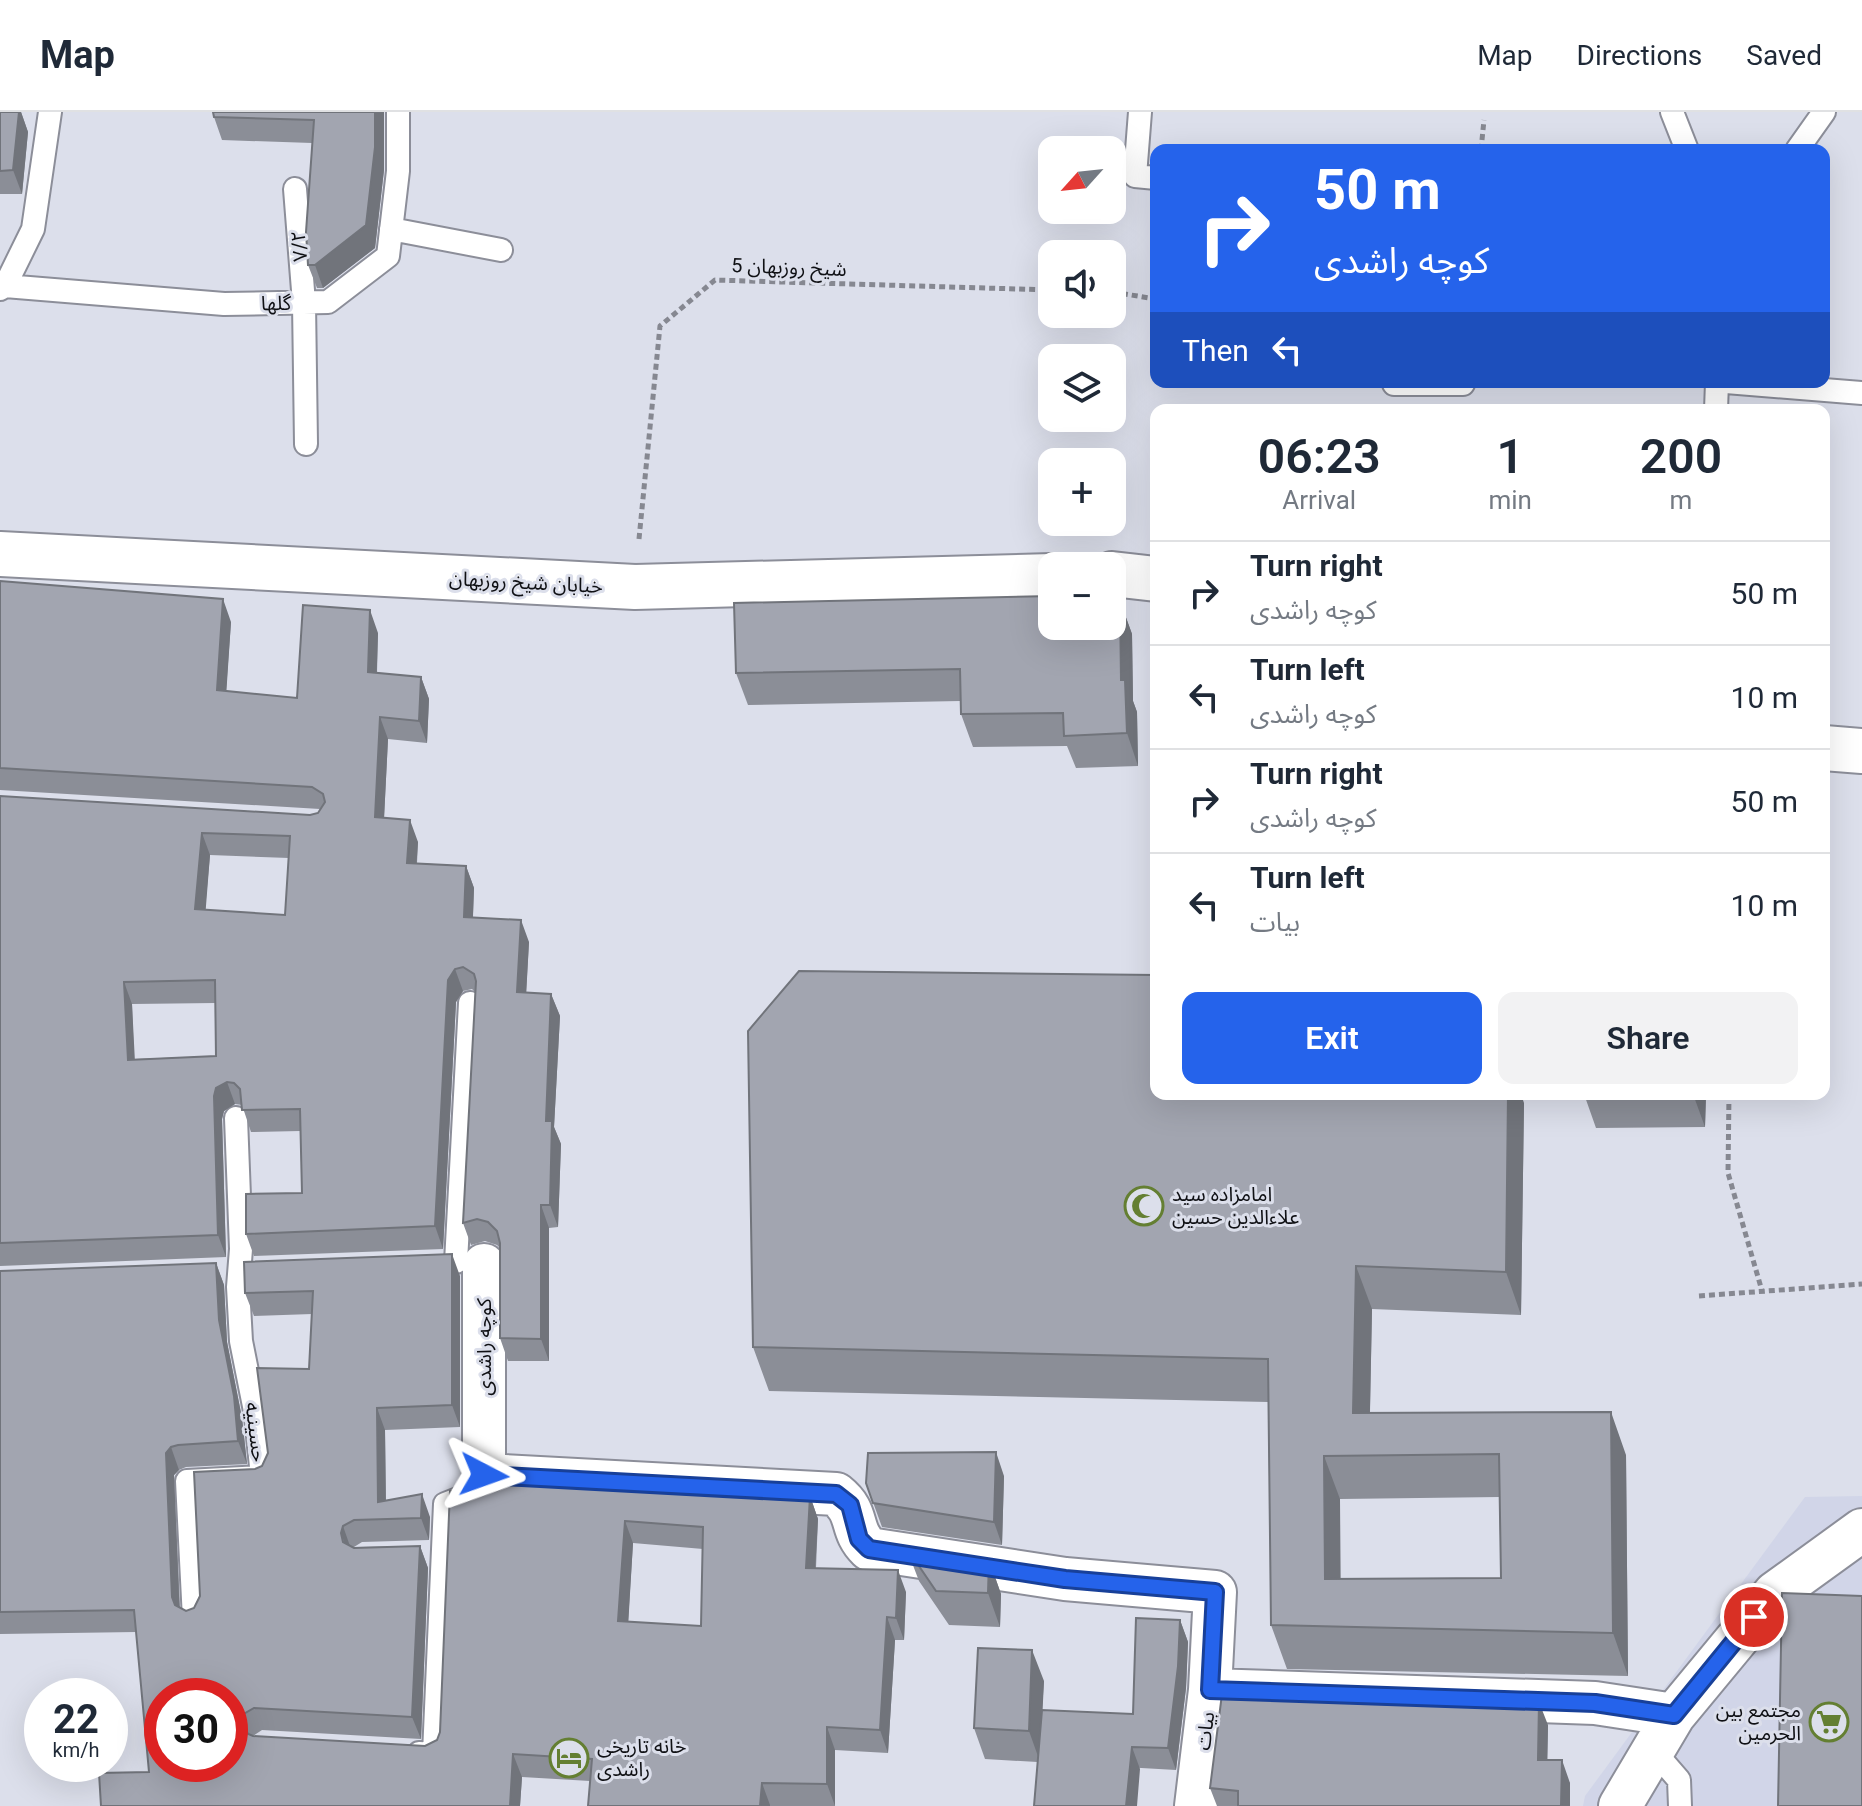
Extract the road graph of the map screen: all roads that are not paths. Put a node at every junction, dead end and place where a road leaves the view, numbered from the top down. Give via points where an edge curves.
1 (50, 112) edge
2 (398, 112) edge
3 (1140, 112) edge
4 (1672, 112) edge
5 (1824, 112) edge
6 (1685, 144) edge
7 (1801, 144) edge
8 (1150, 177) edge
9 (295, 189) dead end
10 (391, 229) junction
11 (501, 250) dead end
12 (3, 287) edge
13 (304, 303) junction
14 (1800, 388) edge
15 (1862, 393) edge
16 (306, 444) dead end
17 (1, 563) edge
18 (1038, 576) edge
19 (1126, 576) edge
20 (1150, 578) edge
21 (1830, 748) edge
22 (1862, 751) edge
23 (470, 1003) dead end
24 (236, 1118) dead end
25 (460, 1263) joint
26 (484, 1475) junction
27 (1862, 1530) edge
28 (417, 1554) edge
29 (444, 1554) junction
30 (194, 1619) edge
31 (1210, 1690) junction
32 (1663, 1732) junction
33 (403, 1752) edge
34 (1196, 1806) edge
35 (1620, 1806) edge
36 (1680, 1806) edge

1 - 12 lane via 33,229
2 - 10 lane, گلها
3 - 8 lane via 1135,176
4 - 6 lane
5 - 7 lane
9 - 13 lane, ۷/۲
10 - 11 lane
10 - 13 lane, گلها via 388,256 328,302
12 - 13 lane, گلها via 224,304
13 - 16 lane, ۷/۲
14 - 15 lane
17 - 18 street, خیابان شیخ روزبهان via 635,587
19 - 20 street
21 - 22 street
23 - 25 lane
24 - 30 lane, حسینیه via 241,1341 262,1477 187,1481
25 - 26 street, کوچه راشدی
26 - 29 lane via 468,1495 445,1504
26 - 31 street via 836,1494 850,1505 859,1539 869,1549 1065,1579 1215,1592
27 - 32 street via 1775,1593
28 - 29 lane
29 - 33 lane via 434,1754
31 - 32 street, بیات via 1595,1703
31 - 34 street, بیات
32 - 35 street
32 - 36 lane via 1679,1780

